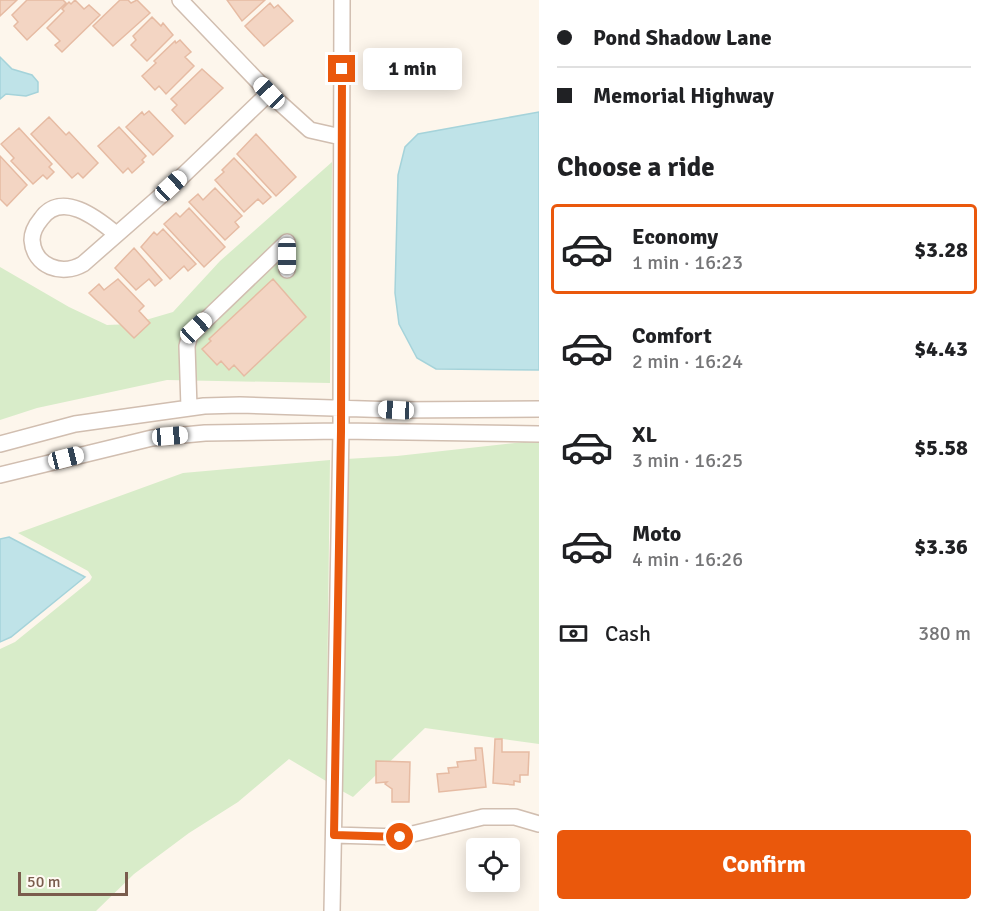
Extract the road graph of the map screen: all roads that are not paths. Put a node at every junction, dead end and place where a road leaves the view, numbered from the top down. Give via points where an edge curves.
1 (180, 0) edge
2 (342, 0) edge
3 (269, 93) junction
4 (341, 137) junction
5 (116, 234) junction
6 (287, 270) dead end
7 (341, 407) junction
8 (189, 408) junction
9 (539, 409) edge
10 (341, 431) junction
11 (539, 434) edge
12 (0, 444) edge
13 (0, 475) edge
14 (539, 824) edge
15 (334, 835) junction
16 (332, 911) edge

1 - 3 street
2 - 4 street
3 - 4 street via 310,130
3 - 5 street
4 - 7 street
5 - 5 street via 83,264 59,271 39,257 32,237 44,214 66,206 90,214
6 - 8 street via 287,242 190,335
7 - 8 street
7 - 9 street
7 - 10 street
8 - 12 street via 75,424
10 - 11 street
10 - 13 street via 205,433 152,438
10 - 15 street
14 - 15 street via 515,817 483,817 400,837
15 - 16 street

